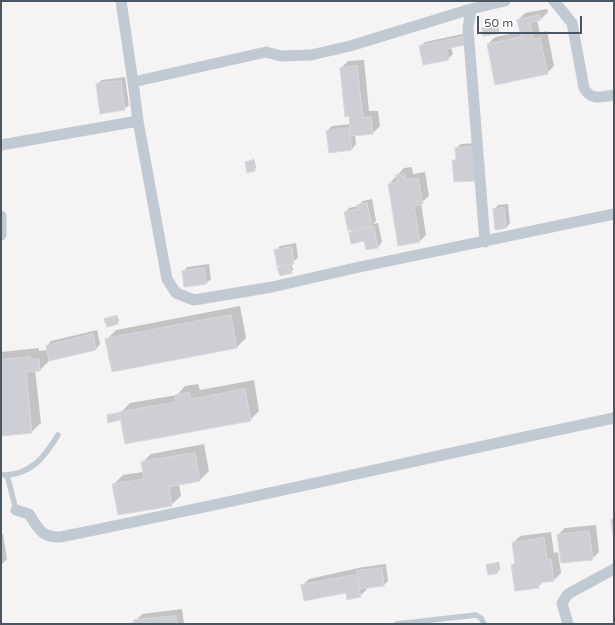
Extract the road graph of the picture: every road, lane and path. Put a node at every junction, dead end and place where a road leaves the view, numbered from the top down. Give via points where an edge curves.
1 (121, 1) edge
2 (505, 1) edge
3 (554, 1) edge
4 (471, 9) junction
5 (133, 82) junction
6 (614, 95) edge
7 (138, 121) junction
8 (1, 145) edge
9 (614, 214) edge
10 (1, 216) edge
11 (1, 235) edge
12 (485, 242) junction
13 (614, 418) edge
14 (58, 435) dead end
15 (4, 475) edge
16 (16, 510) joint
17 (614, 569) edge
18 (397, 624) edge
19 (484, 624) edge
20 (568, 624) edge

1 - 5 street
2 - 4 street
3 - 6 street via 572,23 586,94 600,98
4 - 5 street via 330,51 311,55 280,56 266,52
4 - 12 street via 468,28
5 - 7 street
7 - 8 street
7 - 12 street via 167,279 176,293 194,300 272,287
9 - 12 street
10 - 11 street
13 - 16 street via 206,508 60,537 51,538 42,534 29,514
14 - 15 lane via 45,456 32,467 21,473
15 - 16 lane
17 - 20 street via 568,594 562,603
18 - 19 lane via 476,615

